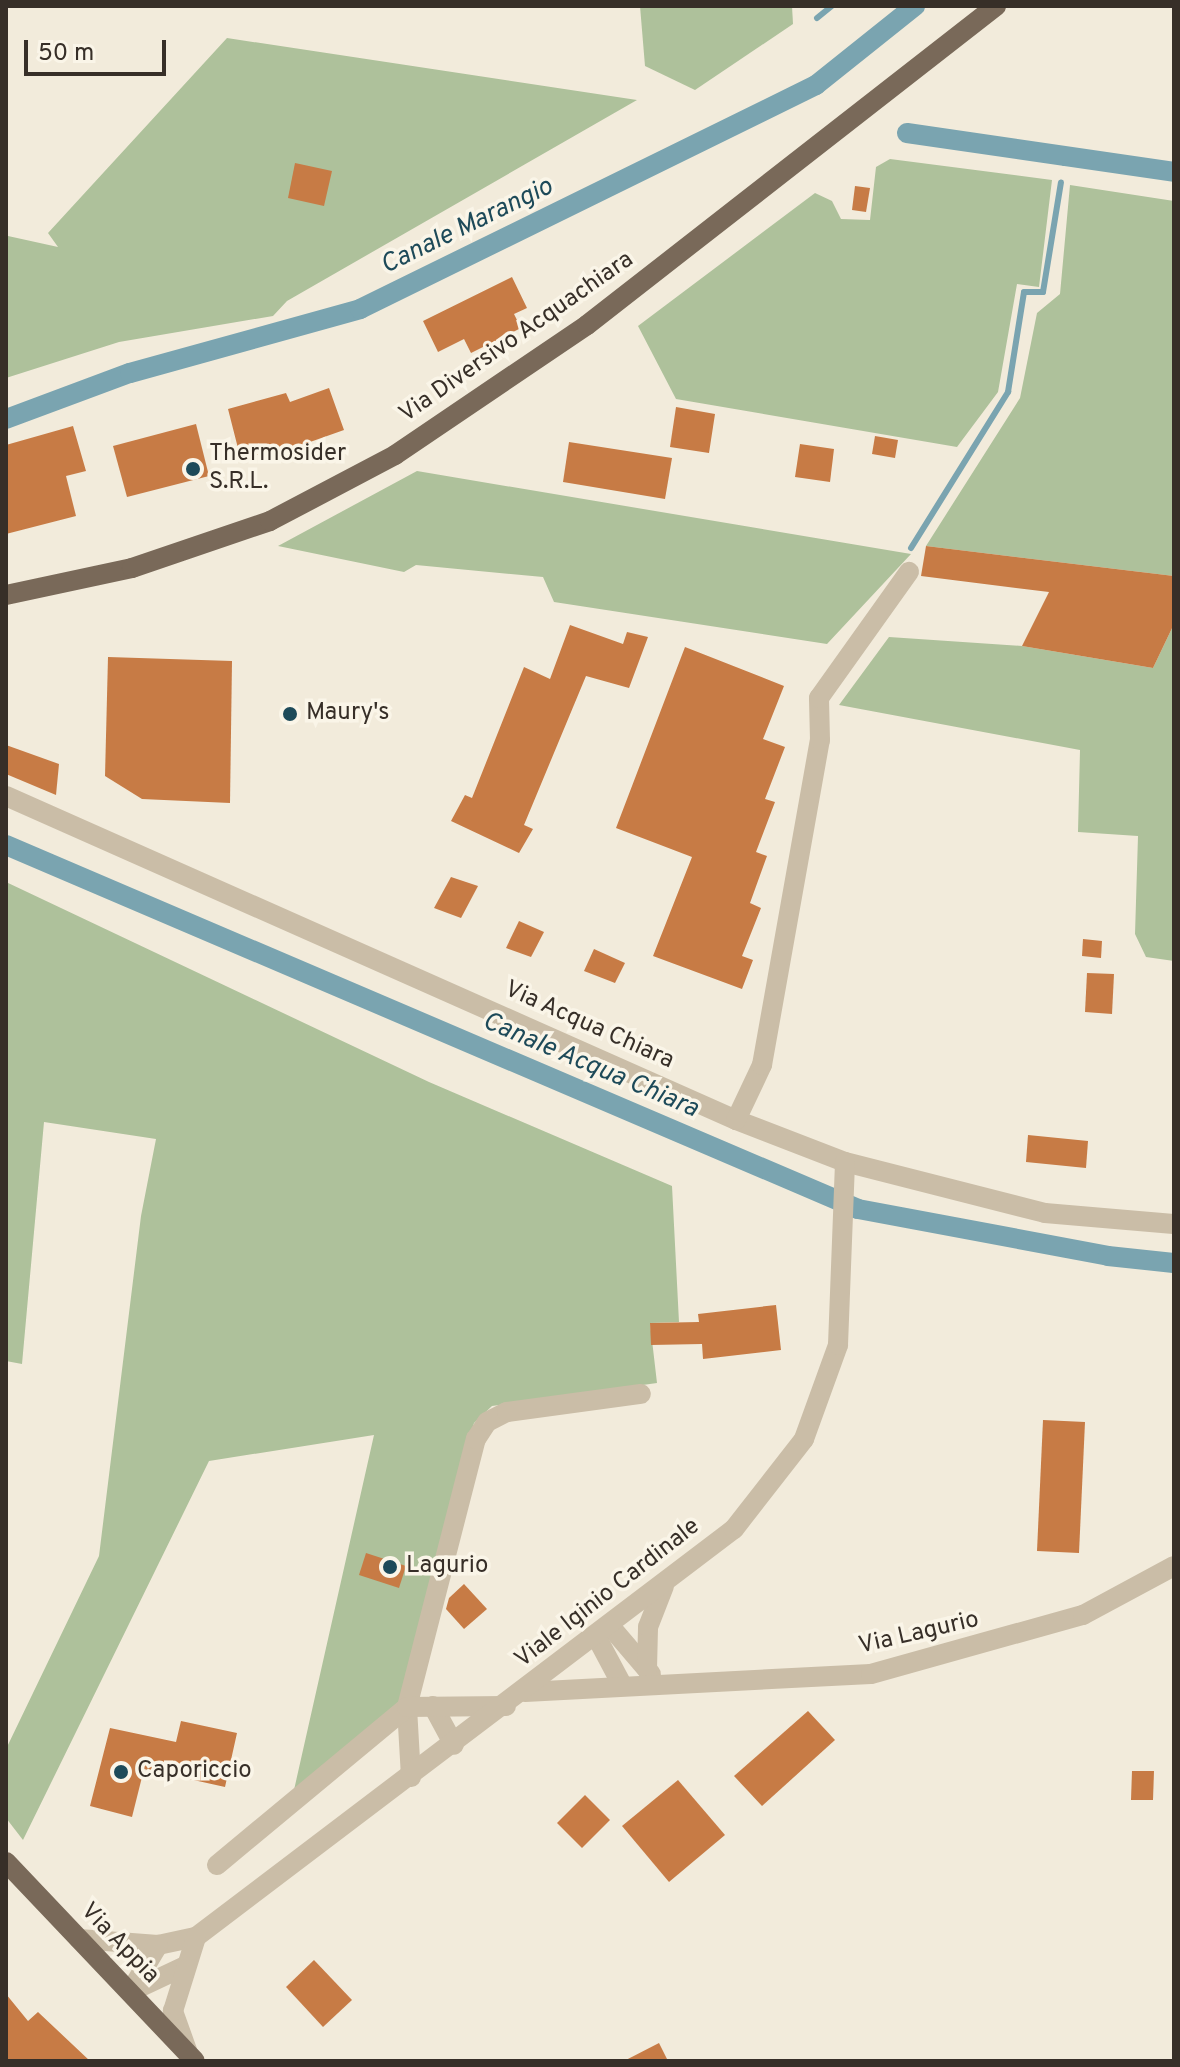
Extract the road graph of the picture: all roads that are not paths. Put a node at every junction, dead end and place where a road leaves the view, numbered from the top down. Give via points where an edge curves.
1 (996, 6) edge
2 (909, 572) dead end
3 (6, 595) edge
4 (6, 796) edge
5 (736, 1120) junction
6 (845, 1173) junction
7 (1174, 1224) edge
8 (641, 1394) dead end
9 (1174, 1566) edge
10 (664, 1586) junction
11 (603, 1631) junction
12 (653, 1676) junction
13 (622, 1685) junction
14 (525, 1692) junction
15 (433, 1706) junction
16 (506, 1706) junction
17 (407, 1707) junction
18 (411, 1736) junction
19 (447, 1750) junction
20 (411, 1777) junction
21 (6, 1862) edge
22 (217, 1865) dead end
23 (196, 1937) junction
24 (79, 1939) junction
25 (158, 1945) junction
26 (185, 1966) junction
27 (130, 1992) junction
28 (191, 2057) edge

1 - 3 main road, Via Diversivo Acquachiara via 587,325 395,455 270,521 132,568
2 - 5 street via 819,698 820,740 762,1065
4 - 5 street, Via Acqua Chiara
5 - 6 street, Via Acqua Chiara
6 - 7 street, Via Acqua Chiara via 1045,1213
6 - 10 street, Viale Iginio Cardinale via 838,1345 804,1439 734,1529
8 - 17 street via 507,1412 487,1422 476,1439
9 - 12 street, Via Lagurio via 1083,1615 871,1674
10 - 11 street, Viale Iginio Cardinale
10 - 12 street via 648,1627
11 - 12 street
11 - 13 street
11 - 14 street, Viale Iginio Cardinale
12 - 13 street, Via Lagurio
13 - 14 street, Via Lagurio
14 - 16 street, Viale Iginio Cardinale
15 - 16 street
15 - 17 street
15 - 19 street
16 - 19 street, Viale Iginio Cardinale
17 - 18 street
17 - 22 street
18 - 19 street
18 - 20 street
19 - 20 street, Viale Iginio Cardinale
20 - 23 street, Viale Iginio Cardinale
21 - 24 main road, Via Appia
23 - 25 street
23 - 26 street
24 - 25 street
24 - 27 main road, Via Appia
25 - 27 street
26 - 27 street
26 - 28 street via 173,2011
27 - 28 main road, Via Appia

